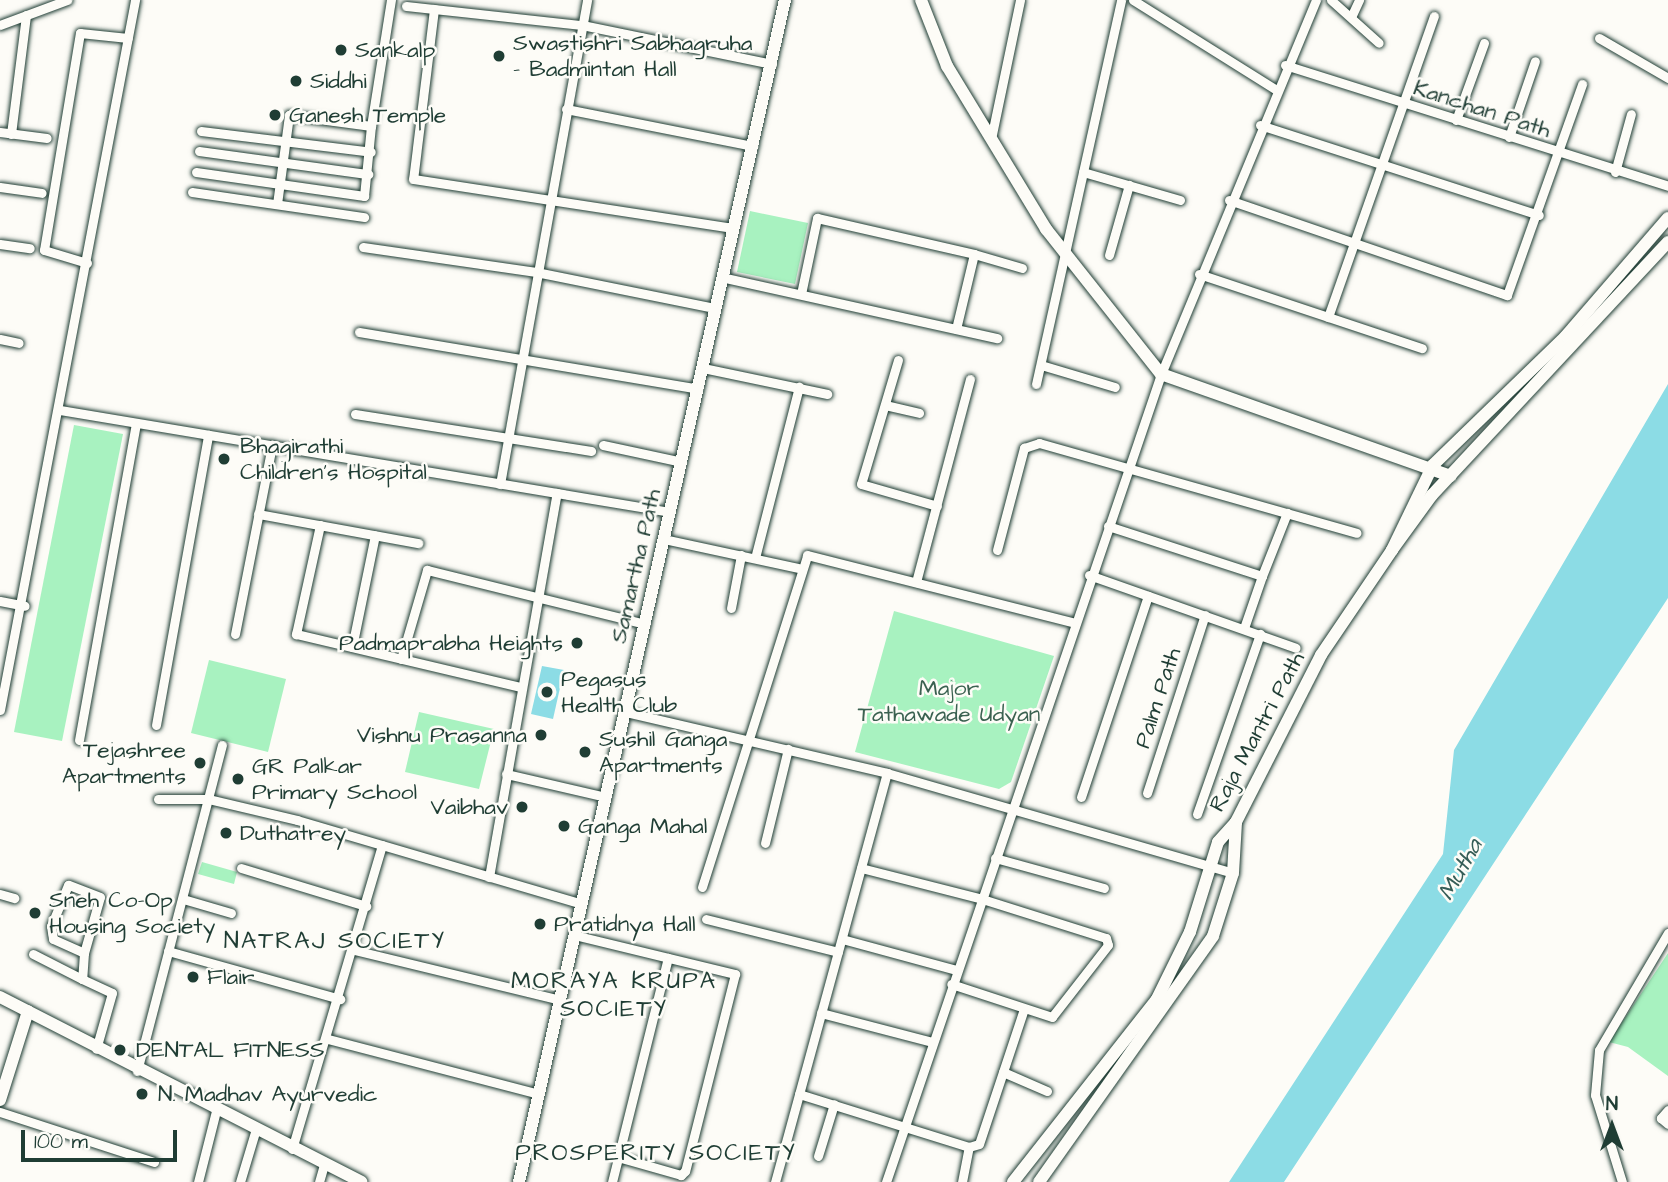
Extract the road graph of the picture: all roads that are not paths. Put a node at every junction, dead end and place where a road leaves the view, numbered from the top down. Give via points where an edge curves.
1 (67, 0) edge
2 (135, 0) edge
3 (391, 0) edge
4 (587, 0) edge
5 (785, 0) edge
6 (1020, 0) edge
7 (1121, 0) edge
8 (1133, 0) edge
9 (1316, 0) edge
10 (1331, 0) edge
11 (1359, 0) edge
12 (924, 4) edge
13 (406, 6) dead end
14 (434, 9) junction
15 (26, 15) junction
16 (1352, 15) junction
17 (1434, 16) dead end
18 (0, 24) edge
19 (582, 25) junction
20 (128, 38) junction
21 (1599, 38) dead end
22 (1379, 43) dead end
23 (1485, 43) dead end
24 (1535, 61) dead end
25 (772, 64) junction
26 (1285, 65) junction
27 (1668, 78) edge
28 (1582, 84) dead end
29 (1275, 89) junction
30 (1401, 102) junction
31 (566, 109) junction
32 (1631, 114) dead end
33 (1456, 120) junction
34 (1260, 125) junction
35 (370, 126) junction
36 (201, 131) dead end
37 (0, 132) edge
38 (11, 134) junction
39 (1509, 137) junction
40 (47, 138) dead end
41 (286, 141) junction
42 (991, 141) junction
43 (753, 146) junction
44 (199, 151) dead end
45 (372, 152) junction
46 (1561, 155) junction
47 (283, 161) junction
48 (1379, 164) junction
49 (196, 172) dead end
50 (1083, 172) junction
51 (1615, 172) junction
52 (368, 174) junction
53 (280, 185) junction
54 (1129, 185) junction
55 (1668, 186) edge
56 (0, 187) edge
57 (192, 192) dead end
58 (41, 193) dead end
59 (550, 196) junction
60 (1180, 200) dead end
61 (1229, 200) junction
62 (277, 204) junction
63 (1539, 215) junction
64 (364, 217) dead end
65 (1668, 218) edge
66 (733, 228) junction
67 (1353, 239) junction
68 (1668, 242) edge
69 (0, 244) edge
70 (363, 247) dead end
71 (30, 248) dead end
72 (974, 254) junction
73 (1109, 256) dead end
74 (1065, 257) junction
75 (87, 263) junction
76 (1022, 268) dead end
77 (536, 272) junction
78 (1199, 274) junction
79 (721, 277) junction
80 (801, 294) junction
81 (715, 308) junction
82 (1328, 317) junction
83 (956, 328) junction
84 (359, 332) dead end
85 (998, 338) dead end
86 (0, 340) edge
87 (19, 343) dead end
88 (1422, 348) dead end
89 (520, 359) junction
90 (898, 360) dead end
91 (1041, 365) junction
92 (703, 368) junction
93 (1161, 374) junction
94 (970, 379) dead end
95 (1036, 384) dead end
96 (799, 387) junction
97 (1115, 387) dead end
98 (698, 389) junction
99 (827, 394) dead end
100 (885, 405) junction
101 (60, 410) junction
102 (919, 413) dead end
103 (355, 414) dead end
104 (136, 423) junction
105 (208, 435) junction
106 (508, 438) junction
107 (603, 445) dead end
108 (272, 446) junction
109 (590, 451) dead end
110 (682, 462) junction
111 (1130, 464) junction
112 (1433, 465) junction
113 (1451, 477) junction
114 (500, 484) junction
115 (557, 494) junction
116 (937, 506) junction
117 (670, 512) junction
118 (1287, 513) junction
119 (258, 514) junction
120 (320, 525) junction
121 (1108, 526) junction
122 (1357, 533) dead end
123 (375, 535) junction
124 (664, 539) junction
125 (418, 543) dead end
126 (997, 550) dead end
127 (1392, 550) junction
128 (741, 555) junction
129 (755, 558) junction
130 (798, 569) junction
131 (1089, 575) junction
132 (1262, 576) junction
133 (916, 582) junction
134 (538, 596) junction
135 (1148, 596) junction
136 (0, 601) edge
137 (24, 606) junction
138 (731, 608) dead end
139 (1205, 615) junction
140 (1072, 621) junction
141 (645, 624) junction
142 (1244, 628) junction
143 (235, 634) dead end
144 (1261, 634) junction
145 (352, 647) junction
146 (1296, 648) dead end
147 (401, 659) junction
148 (3, 683) edge
149 (522, 687) junction
150 (0, 710) edge
151 (625, 712) junction
152 (156, 725) dead end
153 (751, 739) junction
154 (79, 740) dead end
155 (222, 745) dead end
156 (788, 749) junction
157 (506, 774) junction
158 (887, 774) junction
159 (1147, 793) dead end
160 (606, 797) junction
161 (1081, 797) dead end
162 (158, 799) dead end
163 (208, 799) junction
164 (1014, 808) junction
165 (1197, 814) dead end
166 (1236, 822) junction
167 (765, 843) dead end
168 (382, 845) junction
169 (995, 858) junction
170 (1211, 866) junction
171 (241, 868) dead end
172 (862, 868) junction
173 (1233, 873) junction
174 (489, 877) junction
175 (702, 887) dead end
176 (1104, 888) dead end
177 (0, 894) edge
178 (14, 898) dead end
179 (979, 898) junction
180 (183, 899) junction
181 (582, 904) junction
182 (366, 906) junction
183 (231, 913) dead end
184 (706, 919) dead end
185 (1668, 933) edge
186 (575, 935) junction
187 (842, 939) junction
188 (354, 950) junction
189 (168, 951) junction
190 (838, 952) junction
191 (83, 953) junction
192 (33, 954) dead end
193 (668, 958) junction
194 (956, 970) junction
195 (82, 979) junction
196 (951, 985) junction
197 (0, 998) edge
198 (340, 999) junction
199 (560, 1000) junction
200 (28, 1011) junction
201 (1023, 1012) junction
202 (821, 1013) junction
203 (328, 1039) junction
204 (932, 1042) junction
205 (96, 1049) junction
206 (137, 1071) junction
207 (1003, 1072) junction
208 (3, 1078) edge
209 (1047, 1091) dead end
210 (539, 1094) junction
211 (799, 1094) junction
212 (0, 1100) edge
213 (834, 1104) junction
214 (1668, 1110) edge
215 (216, 1111) junction
216 (0, 1112) edge
217 (905, 1123) junction
218 (1668, 1124) edge
219 (255, 1132) junction
220 (969, 1147) junction
221 (292, 1149) junction
222 (818, 1156) dead end
223 (618, 1157) junction
224 (154, 1161) dead end
225 (324, 1164) junction
226 (198, 1182) edge
227 (240, 1182) edge
228 (319, 1182) edge
229 (361, 1182) edge
230 (519, 1182) edge
231 (612, 1182) edge
232 (775, 1182) edge
233 (886, 1182) edge
234 (962, 1182) edge
235 (1013, 1182) edge
236 (1039, 1182) edge
237 (1622, 1182) edge

1 - 15 street
2 - 20 street
3 - 35 street
4 - 19 street
5 - 25 street, Samartha Path
6 - 42 street
7 - 50 street
8 - 29 street
9 - 26 street
10 - 16 street
11 - 16 street
12 - 42 street via 947,66
13 - 14 street
14 - 19 street
14 - 59 street via 413,179
15 - 18 street
15 - 38 street
16 - 22 street
17 - 30 street
19 - 25 street
19 - 31 street
20 - 75 street
20 - 75 street via 80,33 44,250
21 - 27 street
23 - 33 street
24 - 39 street
25 - 43 street, Samartha Path
26 - 29 street
26 - 30 street, Kanchan Path
28 - 46 street
29 - 34 street
30 - 33 street, Kanchan Path
30 - 48 street
31 - 43 street
31 - 59 street
32 - 51 street
33 - 39 street, Kanchan Path
34 - 48 street
34 - 61 street
35 - 41 street via 289,116
35 - 45 street
36 - 41 street
37 - 38 street
38 - 40 street
39 - 46 street, Kanchan Path
41 - 45 street
41 - 47 street
42 - 74 street
43 - 66 street, Samartha Path
44 - 47 street
45 - 52 street
46 - 51 street, Kanchan Path
46 - 63 street
47 - 52 street
47 - 53 street
48 - 63 street
48 - 67 street
49 - 53 street
50 - 54 street
50 - 74 street
51 - 55 street, Kanchan Path
52 - 53 street via 364,196
53 - 62 street
54 - 60 street
54 - 73 street
56 - 58 street
57 - 62 street
59 - 66 street
59 - 77 street
61 - 67 street
61 - 78 street
62 - 64 street
63 - 67 street via 1507,295
65 - 112 street, Raja Mantri Path via 1566,336
66 - 79 street, Samartha Path
67 - 82 street
68 - 113 street, Raja Mantri Path
69 - 71 street
70 - 77 street
72 - 76 street
72 - 80 street via 817,218
72 - 83 street
74 - 91 street
74 - 93 street
75 - 101 street
77 - 81 street
77 - 89 street
78 - 82 street
78 - 93 street
79 - 80 street
79 - 81 street, Samartha Path
80 - 83 street
81 - 92 street, Samartha Path
82 - 88 street
83 - 85 street
84 - 89 street
86 - 87 street
89 - 98 street
89 - 106 street
90 - 100 street
91 - 95 street
91 - 97 street
92 - 96 street
92 - 98 street, Samartha Path
93 - 111 street
93 - 112 street
94 - 116 street
96 - 99 street
96 - 129 street
98 - 110 street, Samartha Path
100 - 102 street
100 - 116 street via 861,484
101 - 104 street
101 - 137 street
103 - 106 street
104 - 105 street
104 - 154 street
105 - 108 street
105 - 152 street
106 - 109 street
106 - 114 street
107 - 110 street
108 - 114 street
108 - 119 street
110 - 117 street, Samartha Path
111 - 118 street
111 - 121 street
111 - 126 street via 1030,443
112 - 113 street
112 - 127 street, Raja Mantri Path
113 - 127 street, Raja Mantri Path
114 - 115 street
115 - 117 street
115 - 134 street
116 - 133 street
117 - 124 street, Samartha Path
118 - 122 street
118 - 132 street
119 - 120 street
119 - 143 street
120 - 123 street
120 - 145 street via 296,634
121 - 131 street
121 - 132 street
123 - 125 street
123 - 145 street
124 - 128 street
124 - 141 street, Samartha Path
127 - 166 street, Raja Mantri Path via 1321,655
128 - 129 street
128 - 138 street
129 - 130 street
130 - 133 street via 807,555 817,554
130 - 153 street
131 - 135 street
131 - 140 street
132 - 142 street
133 - 140 street
134 - 141 street
134 - 147 street via 427,570
134 - 149 street
135 - 139 street
135 - 161 street
136 - 137 street
137 - 148 street
139 - 142 street
139 - 159 street, Palm Path
140 - 164 street
141 - 151 street, Samartha Path
142 - 144 street
144 - 146 street
144 - 165 street
145 - 147 street
147 - 149 street
148 - 150 street
149 - 157 street
151 - 153 street
151 - 160 street, Samartha Path
153 - 156 street
153 - 175 street
155 - 163 street
156 - 158 street
156 - 167 street
157 - 160 street
157 - 174 street
158 - 164 street
158 - 172 street
160 - 181 street, Samartha Path
162 - 163 street
163 - 168 street
163 - 180 street
164 - 169 street
164 - 170 street
166 - 170 street, Raja Mantri Path via 1218,842
166 - 173 street
168 - 174 street
168 - 182 street
169 - 176 street
169 - 179 street
170 - 173 street
170 - 235 street, Raja Mantri Path via 1190,932 1157,999
171 - 182 street
172 - 179 street
172 - 187 street
173 - 236 street via 1213,936 1195,967
174 - 181 street
177 - 178 street
179 - 194 street
179 - 201 street via 1106,938 1108,945 1052,1017
180 - 183 street
180 - 189 street
181 - 186 street, Samartha Path
182 - 188 street
184 - 190 street
185 - 237 street via 1598,1050 1595,1095
186 - 193 street
186 - 199 street, Samartha Path
187 - 190 street
187 - 194 street
188 - 198 street
188 - 199 street
189 - 198 street
189 - 206 street
190 - 202 street
191 - 191 street via 53,939 51,926 68,885 100,897
191 - 195 street
192 - 195 street
193 - 223 street
193 - 223 street via 735,974 685,1171 681,1175
194 - 196 street
195 - 205 street via 112,993
196 - 201 street via 953,979 1026,1006
196 - 204 street
197 - 200 street
198 - 203 street
199 - 210 street, Samartha Path
200 - 205 street
200 - 208 street
201 - 207 street
202 - 204 street
202 - 211 street
203 - 210 street
203 - 221 street
204 - 217 street
205 - 206 street
206 - 215 street
207 - 209 street
207 - 220 street via 979,1144
208 - 212 street
210 - 230 street, Samartha Path
211 - 213 street
211 - 232 street
213 - 217 street
213 - 222 street
214 - 218 street via 1661,1118
215 - 219 street
215 - 226 street
216 - 224 street
217 - 220 street
217 - 233 street
219 - 221 street
219 - 227 street
220 - 234 street
221 - 225 street
223 - 231 street
225 - 228 street
225 - 229 street

